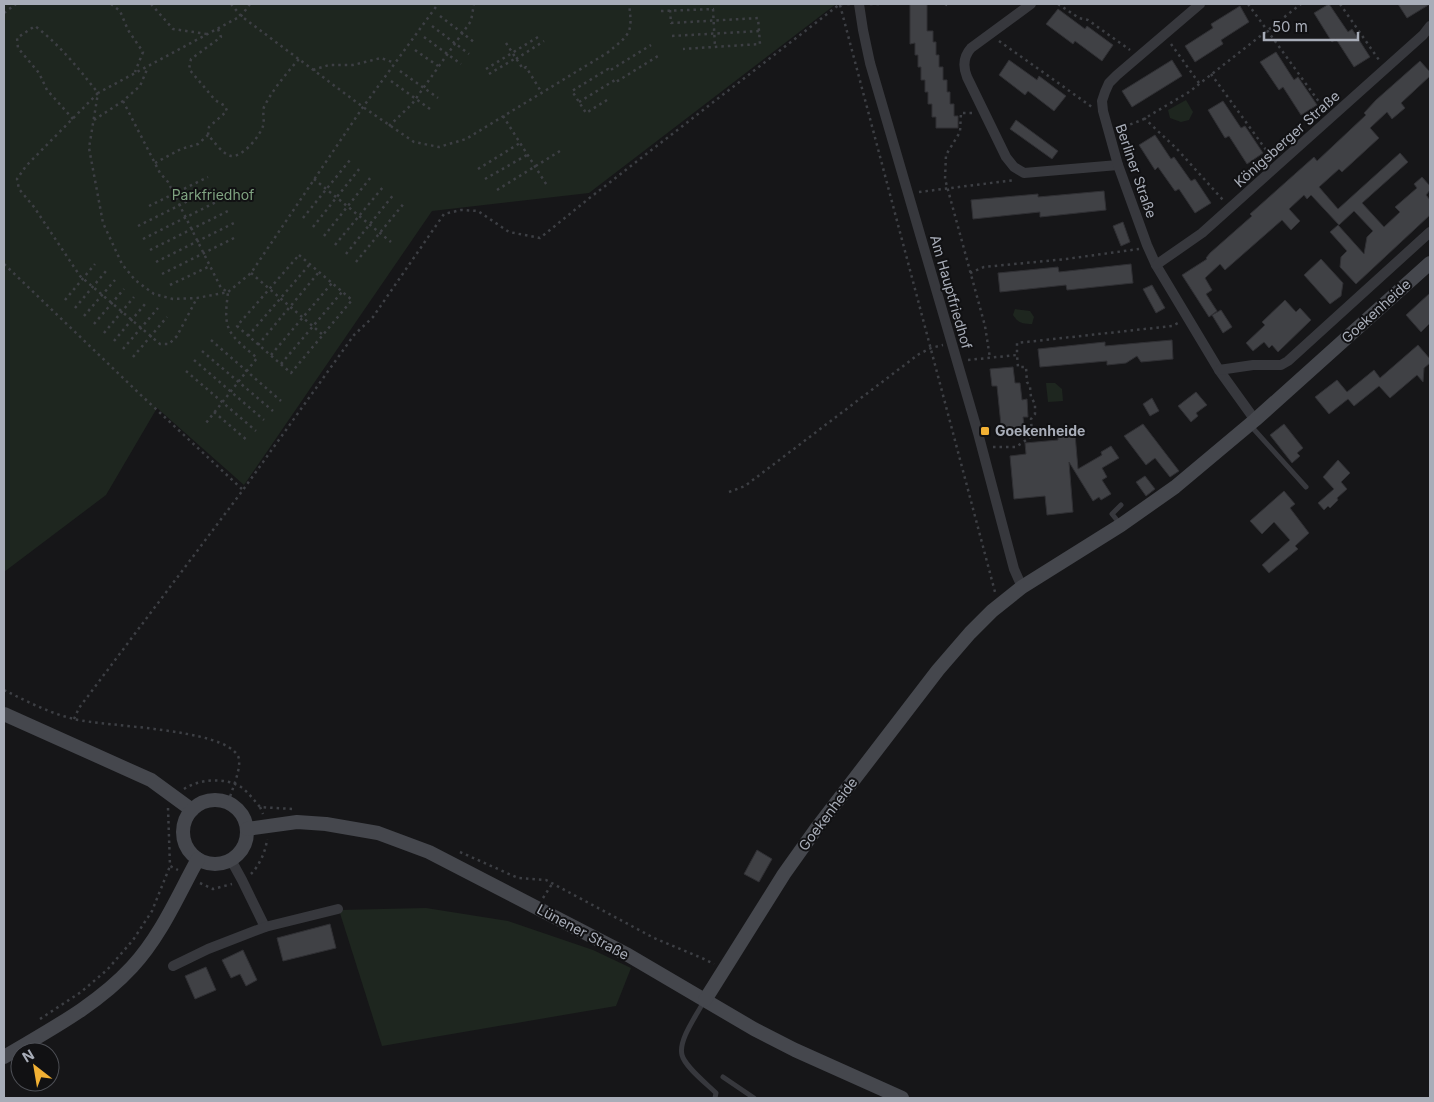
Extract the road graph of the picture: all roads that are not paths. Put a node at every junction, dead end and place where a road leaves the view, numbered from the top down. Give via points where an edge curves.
1 (859, 4) edge
2 (1031, 4) edge
3 (1200, 4) edge
4 (1430, 26) edge
5 (1426, 38) edge
6 (1118, 164) junction
7 (1430, 232) edge
8 (1430, 263) edge
9 (1156, 265) junction
10 (1219, 370) junction
11 (1252, 422) junction
12 (1306, 487) dead end
13 (1121, 505) dead end
14 (1121, 526) junction
15 (1022, 587) junction
16 (4, 714) edge
17 (192, 810) junction
18 (247, 829) junction
19 (198, 859) junction
20 (231, 860) junction
21 (338, 909) dead end
22 (265, 927) junction
23 (173, 966) dead end
24 (705, 1000) junction
25 (4, 1057) edge
26 (723, 1077) dead end
27 (714, 1098) edge
28 (754, 1098) edge
29 (902, 1098) edge

1 - 15 street, Am Hauptfriedhof via 870,63 1014,569
2 - 6 street via 971,48 964,63 967,78 1009,162 1024,173
3 - 6 street, Berliner Straße via 1109,83 1102,101 1103,111
4 - 5 street, Königsberger Straße
5 - 9 street, Königsberger Straße via 1385,68 1202,233
6 - 9 street, Berliner Straße
7 - 10 street via 1288,361 1280,365
8 - 11 main road, Goekenheide
9 - 10 street, Berliner Straße
10 - 11 street, Berliner Straße
11 - 12 lane
11 - 14 main road, Goekenheide via 1175,487
13 - 14 lane via 1112,514
14 - 15 main road, Goekenheide
15 - 24 main road, Goekenheide via 970,633 938,670 816,829
16 - 17 main road via 151,780
17 - 18 main road via 209,801 228,803 239,811
17 - 19 main road via 185,822 183,836 188,849
18 - 20 main road via 242,850
18 - 24 main road, Lünener Straße via 298,822 326,824 378,833 429,852 628,955
19 - 20 main road via 211,864
19 - 25 main road via 157,933 133,966 85,1008
20 - 22 street
21 - 22 street
22 - 23 street
24 - 27 lane via 682,1042 682,1055 716,1093
24 - 29 main road, Lünener Straße via 796,1050
26 - 28 lane

